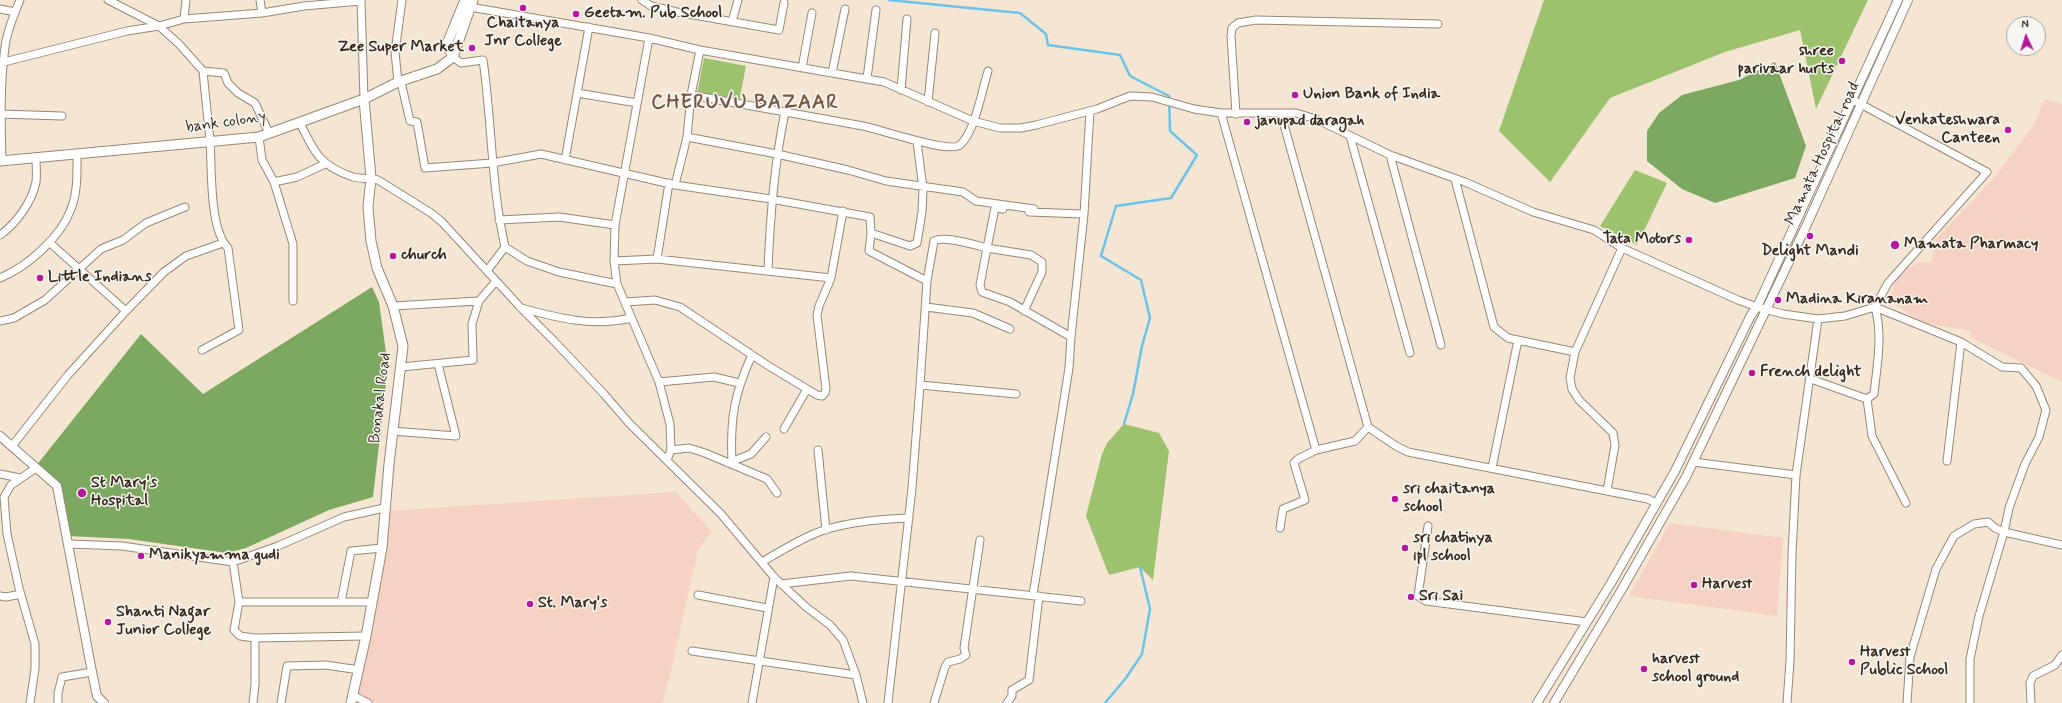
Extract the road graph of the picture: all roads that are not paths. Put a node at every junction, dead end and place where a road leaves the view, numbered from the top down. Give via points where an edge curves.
1 (20, 0) edge
2 (108, 0) edge
3 (186, 0) edge
4 (260, 0) edge
5 (402, 0) edge
6 (642, 0) edge
7 (738, 0) edge
8 (1898, 0) edge
9 (1908, 0) edge
10 (361, 1) edge
11 (470, 2) edge
12 (303, 3) edge
13 (784, 3) dead end
14 (0, 9) edge
15 (844, 9) dead end
16 (876, 10) dead end
17 (15, 12) junction
18 (262, 13) junction
19 (812, 13) dead end
20 (184, 19) junction
21 (907, 19) dead end
22 (732, 22) junction
23 (1438, 24) dead end
24 (159, 26) junction
25 (589, 27) junction
26 (935, 33) dead end
27 (649, 38) junction
28 (700, 50) junction
29 (453, 57) junction
30 (4, 62) junction
31 (802, 68) junction
32 (203, 71) junction
33 (988, 71) dead end
34 (832, 73) junction
35 (867, 78) junction
36 (400, 82) junction
37 (902, 90) junction
38 (577, 93) junction
39 (691, 95) junction
40 (364, 99) junction
41 (1853, 100) junction
42 (928, 102) junction
43 (637, 103) junction
44 (1862, 105) junction
45 (1, 111) edge
46 (1090, 111) junction
47 (785, 112) junction
48 (1221, 113) junction
49 (1236, 114) junction
50 (1281, 114) junction
51 (62, 116) dead end
52 (973, 121) junction
53 (300, 123) junction
54 (269, 133) junction
55 (1350, 136) junction
56 (259, 137) junction
57 (687, 137) junction
58 (210, 142) junction
59 (917, 142) junction
60 (77, 154) junction
61 (777, 154) junction
62 (1390, 155) junction
63 (36, 157) junction
64 (1, 160) edge
65 (565, 160) junction
66 (492, 163) junction
67 (325, 164) junction
68 (624, 174) junction
69 (371, 178) junction
70 (1455, 179) junction
71 (274, 182) junction
72 (672, 184) junction
73 (923, 188) junction
74 (771, 199) junction
75 (185, 207) dead end
76 (1034, 209) dead end
77 (844, 211) junction
78 (1084, 214) junction
79 (499, 220) junction
80 (615, 225) junction
81 (871, 233) junction
82 (0, 236) edge
83 (49, 242) junction
84 (223, 243) junction
85 (505, 247) junction
86 (987, 248) junction
87 (1622, 248) junction
88 (657, 259) junction
89 (614, 261) junction
90 (79, 269) junction
91 (487, 271) junction
92 (768, 271) junction
93 (0, 278) edge
94 (831, 278) junction
95 (927, 281) junction
96 (496, 282) junction
97 (617, 284) junction
98 (479, 300) junction
99 (293, 301) dead end
100 (625, 302) junction
101 (393, 306) junction
102 (926, 307) junction
103 (1874, 307) junction
104 (521, 308) junction
105 (1761, 308) junction
106 (126, 311) junction
107 (1024, 311) junction
108 (631, 318) junction
109 (1818, 319) junction
110 (0, 321) edge
111 (1010, 329) dead end
112 (1071, 337) junction
113 (1518, 340) junction
114 (1961, 342) junction
115 (1441, 345) dead end
116 (202, 350) dead end
117 (1575, 352) junction
118 (1410, 353) dead end
119 (752, 355) junction
120 (438, 364) junction
121 (401, 367) junction
122 (1811, 379) junction
123 (659, 382) junction
124 (739, 383) junction
125 (920, 385) junction
126 (808, 389) junction
127 (1016, 394) dead end
128 (1867, 399) junction
129 (1368, 427) junction
130 (784, 429) dead end
131 (392, 431) junction
132 (0, 436) edge
133 (766, 437) dead end
134 (12, 446) junction
135 (671, 450) junction
136 (818, 450) dead end
137 (1316, 450) junction
138 (667, 460) junction
139 (1947, 461) dead end
140 (729, 462) junction
141 (1693, 462) junction
142 (36, 468) junction
143 (1492, 468) junction
144 (0, 474) edge
145 (1796, 475) junction
146 (20, 478) junction
147 (1607, 491) junction
148 (777, 492) dead end
149 (1906, 503) dead end
150 (1656, 504) junction
151 (384, 508) junction
152 (909, 518) junction
153 (1428, 526) dead end
154 (1280, 528) dead end
155 (826, 530) junction
156 (2004, 532) junction
157 (980, 540) dead end
158 (69, 544) junction
159 (2062, 545) edge
160 (382, 548) junction
161 (233, 562) junction
162 (762, 562) junction
163 (774, 577) junction
164 (903, 580) junction
165 (781, 584) junction
166 (973, 590) junction
167 (21, 594) junction
168 (698, 595) dead end
169 (1036, 595) junction
170 (0, 596) edge
171 (239, 602) junction
172 (341, 602) junction
173 (372, 602) junction
174 (1082, 602) dead end
175 (767, 608) junction
176 (1587, 622) junction
177 (366, 636) junction
178 (255, 638) junction
179 (692, 651) dead end
180 (2062, 655) edge
181 (759, 662) junction
182 (359, 670) junction
183 (92, 672) junction
184 (856, 675) junction
185 (96, 700) edge
186 (352, 700) edge
187 (30, 703) edge
188 (58, 703) edge
189 (104, 703) edge
190 (253, 703) edge
191 (281, 703) edge
192 (368, 703) edge
193 (752, 703) edge
194 (863, 703) edge
195 (888, 703) edge
196 (934, 703) edge
197 (1007, 703) edge
198 (1537, 703) edge
199 (1554, 703) edge
200 (1787, 703) edge
201 (1907, 703) edge
202 (1970, 703) edge
203 (2031, 703) edge

1 - 17 street
2 - 24 street
3 - 20 street
4 - 18 street
5 - 36 street via 395,52
6 - 22 street via 651,6
7 - 22 street
8 - 41 street, Mamata Hospital road
9 - 44 street, Mamata Hospital road
10 - 12 street
10 - 40 street
11 - 25 street
11 - 29 main road
12 - 18 street
13 - 22 street via 779,30
14 - 17 street
15 - 34 street
16 - 35 street
17 - 30 street via 5,46
18 - 20 street
19 - 31 street
20 - 24 street
21 - 37 street
23 - 49 street via 1256,20 1238,23 1232,28 1231,36
24 - 30 street
24 - 32 street
25 - 27 street
25 - 38 street
26 - 42 street
27 - 28 street
27 - 43 street
28 - 31 street
28 - 39 street
29 - 36 main road, bank colony via 437,69
29 - 66 street via 461,63 483,60
30 - 45 street
31 - 34 street
32 - 54 street via 224,73 228,83 255,103
32 - 58 street
33 - 52 street
34 - 35 street
35 - 37 street
36 - 40 main road, bank colony
36 - 66 street via 410,121 417,122 425,168
37 - 42 street
38 - 43 street
38 - 65 street
39 - 47 street
39 - 57 street
40 - 53 main road, bank colony
40 - 69 main road, Bonakal Road
41 - 44 street
41 - 105 street, Mamata Hospital road via 1797,217
42 - 52 street
43 - 68 street
44 - 103 street via 1987,172 1888,283
44 - 105 street, Mamata Hospital road
45 - 51 street
45 - 64 street
46 - 48 street via 1130,96 1152,97 1194,109
46 - 52 street via 1021,128 1000,128
46 - 78 street
47 - 59 street via 887,131
47 - 61 street
48 - 49 street
48 - 137 street
49 - 50 street
50 - 55 street via 1296,113 1316,119
50 - 129 street
52 - 59 street via 967,137 959,146
53 - 54 main road, bank colony
53 - 67 street via 313,150
54 - 56 main road, bank colony
55 - 62 street
55 - 118 street
56 - 58 main road, bank colony
56 - 71 street via 262,160
57 - 61 street
57 - 72 street
58 - 60 main road, bank colony
58 - 84 street via 214,208
59 - 73 street
60 - 63 main road, bank colony
60 - 83 street via 71,209
61 - 73 street via 848,170 886,182
61 - 74 street
62 - 70 street
62 - 115 street
63 - 64 main road, bank colony
63 - 82 street via 36,181 32,196 9,228
65 - 66 street via 541,154
65 - 68 street
66 - 79 street
67 - 69 street via 354,177
67 - 71 street
68 - 72 street
68 - 80 street
69 - 91 street via 431,213
69 - 101 main road, Bonakal Road via 368,207 371,241 377,268
70 - 87 street via 1533,212 1594,230
70 - 113 street via 1494,327 1508,338
71 - 99 street via 293,244
72 - 74 street
72 - 88 street
73 - 76 street via 963,192 976,201
73 - 81 street via 917,243 910,246
74 - 77 street
74 - 92 street
75 - 90 street via 157,217 122,240 101,249
77 - 81 street via 870,217
77 - 94 street
78 - 86 street via 995,208
78 - 112 street
79 - 80 street via 559,217
79 - 85 street
80 - 89 street
81 - 95 street via 869,251
83 - 90 street
83 - 93 street via 16,271
84 - 106 street via 186,256 164,272
84 - 116 street via 228,248 239,330
85 - 91 street
85 - 97 street via 527,261 559,272
86 - 95 street via 952,240 934,241
86 - 107 street via 980,289
86 - 107 street via 1031,255 1042,262 1042,272
87 - 105 street
87 - 117 street
88 - 89 street
88 - 92 street
89 - 97 street
90 - 106 street
90 - 110 street via 45,300 14,318
91 - 96 street
92 - 94 street
94 - 126 street via 819,306 818,315 826,391 820,396
95 - 102 street
96 - 98 street
96 - 104 street
97 - 100 street
98 - 101 street via 453,304
98 - 120 street via 472,324 473,360
100 - 108 street
100 - 119 street via 655,300 680,308
101 - 121 main road, Bonakal Road via 402,346
102 - 111 street via 973,313
102 - 125 street
103 - 109 street via 1845,316
103 - 114 street
103 - 128 street via 1879,323 1879,339 1874,394
104 - 108 street via 586,323
104 - 138 street
105 - 109 street
105 - 141 street, Mamata Hospital road via 1762,318
105 - 150 street, Mamata Hospital road via 1751,315 1675,471
106 - 134 street via 68,375
107 - 112 street
108 - 123 street
109 - 122 street
112 - 169 street via 1069,368
113 - 117 street
113 - 143 street
114 - 139 street
114 - 156 street via 2002,367 2021,368 2036,386 2046,410 2039,437 2025,464 2009,508
117 - 147 street via 1570,378 1572,389 1579,400 1613,433 1615,445
119 - 124 street
119 - 126 street
120 - 121 street
120 - 131 street via 456,436
121 - 131 main road, Bonakal Road
122 - 128 street
122 - 145 street
123 - 124 street via 714,377
123 - 135 street via 670,424
124 - 140 street via 732,415
125 - 127 street
125 - 152 street
126 - 130 street
128 - 149 street via 1872,436
129 - 137 street via 1355,441
129 - 143 street via 1408,452
131 - 151 main road, Bonakal Road
132 - 134 street
133 - 140 street via 751,454
134 - 142 street
135 - 138 street
135 - 140 street via 689,448
136 - 155 street
137 - 154 street via 1295,460 1294,468 1305,500 1282,509
138 - 162 street via 721,514
140 - 148 street via 766,478
141 - 145 street
141 - 199 street, Mamata Hospital road
142 - 146 street
142 - 158 street via 57,486
143 - 147 street
144 - 146 street
145 - 200 street
146 - 167 street via 11,485 4,497 7,534
147 - 150 street via 1648,499
150 - 176 street, Mamata Hospital road
151 - 160 main road, Bonakal Road
151 - 161 street via 344,517 278,546
152 - 155 street via 882,519
152 - 164 street
153 - 176 street via 1418,596 1426,601
155 - 162 street
156 - 159 street
156 - 201 street via 1988,522 1974,524 1954,536 1945,551 1936,569 1910,657
156 - 202 street via 1979,616 1970,659
157 - 166 street
158 - 161 street via 122,546
158 - 183 street
160 - 172 street via 351,551
160 - 173 main road, Bonakal Road
161 - 171 street
162 - 163 street
163 - 165 street
163 - 175 street
164 - 165 street via 851,576
164 - 166 street
164 - 195 street
165 - 184 street via 830,625 843,640
166 - 169 street
166 - 196 street via 964,648 966,655 948,662
167 - 170 street
167 - 187 street via 35,644 35,669
168 - 175 street
169 - 174 street
169 - 197 street via 1029,680 1012,690 1012,696
171 - 172 street
171 - 178 street via 234,630 240,636
172 - 173 street
173 - 177 main road, Bonakal Road
175 - 181 street
176 - 198 street, Mamata Hospital road
177 - 178 street
177 - 182 main road, Bonakal Road
178 - 190 street
179 - 181 street
180 - 203 street via 2055,665 2033,676 2030,683
181 - 184 street
181 - 193 street
182 - 186 main road, Bonakal Road
182 - 191 street via 326,665 287,666
183 - 185 street
183 - 188 street via 62,677
184 - 194 street
185 - 189 street
186 - 192 street

